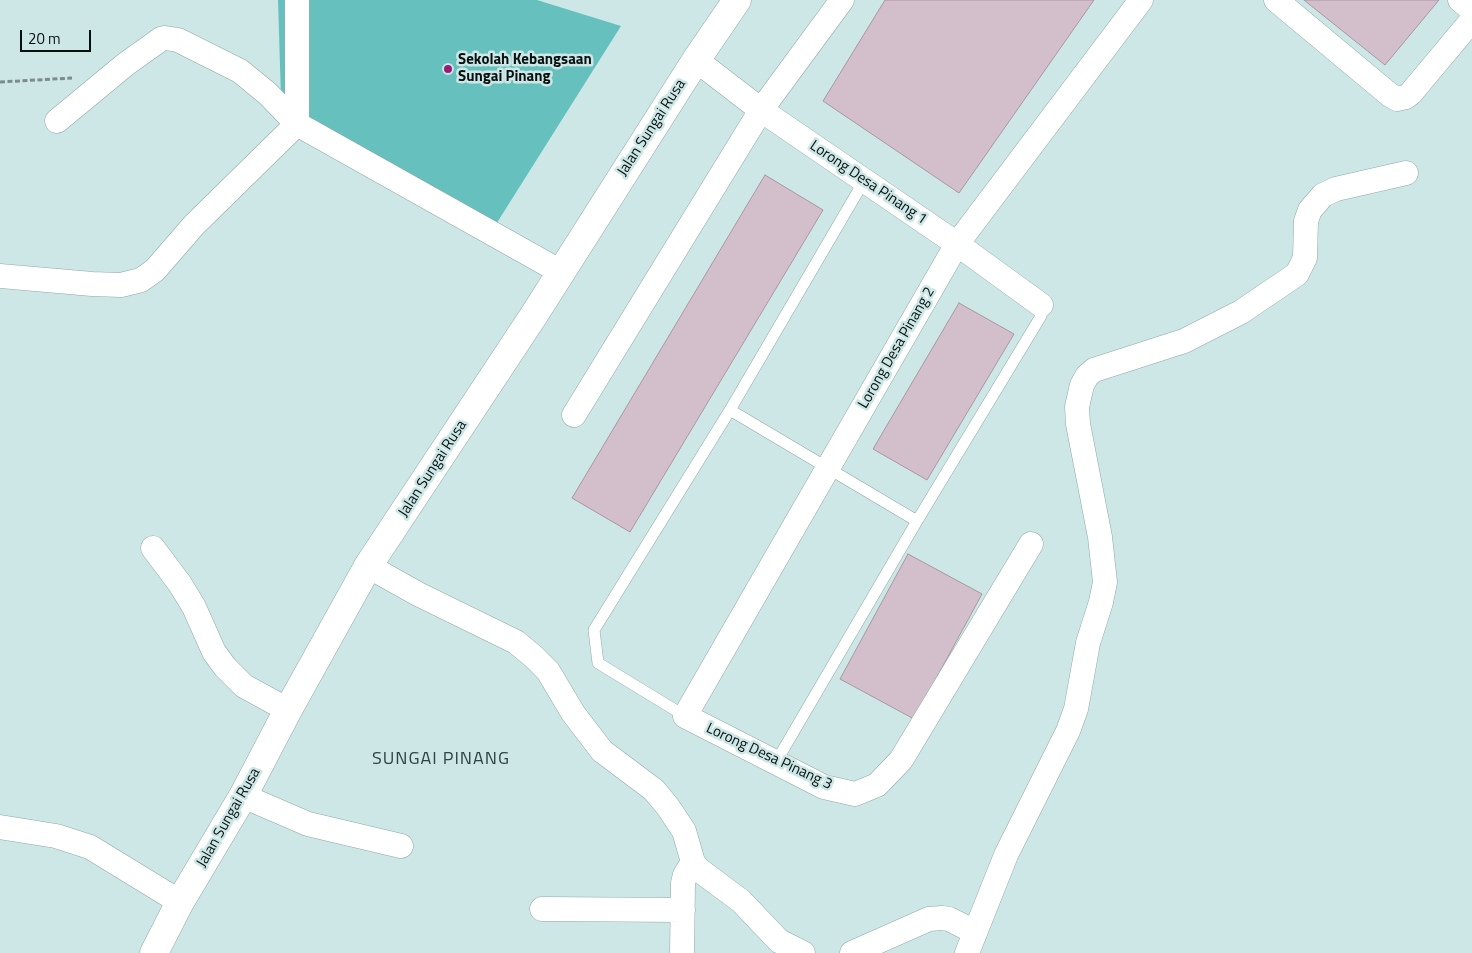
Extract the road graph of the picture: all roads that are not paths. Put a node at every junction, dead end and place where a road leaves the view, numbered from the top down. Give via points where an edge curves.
1 (297, 0) edge
2 (737, 0) edge
3 (842, 0) edge
4 (1141, 0) edge
5 (1276, 0) edge
6 (1460, 0) edge
7 (1472, 10) edge
8 (1472, 20) edge
9 (696, 60) junction
10 (762, 110) junction
11 (57, 121) dead end
12 (297, 124) junction
13 (1406, 173) dead end
14 (864, 181) junction
15 (957, 244) junction
16 (561, 272) junction
17 (0, 276) edge
18 (1041, 305) joint
19 (730, 410) junction
20 (574, 415) dead end
21 (828, 468) junction
22 (916, 521) junction
23 (1031, 544) dead end
24 (154, 548) dead end
25 (368, 566) junction
26 (288, 710) junction
27 (684, 716) junction
28 (776, 762) junction
29 (243, 796) junction
30 (0, 827) edge
31 (401, 846) dead end
32 (693, 862) junction
33 (180, 902) junction
34 (542, 909) dead end
35 (682, 910) junction
36 (971, 942) edge
37 (154, 953) edge
38 (682, 953) edge
39 (803, 953) edge
40 (852, 953) edge

1 - 12 street
2 - 9 main road, Jalan Sungai Rusa
3 - 10 street
4 - 15 street, Lorong Desa Pinang 2
5 - 8 street via 1397,99 1411,93
6 - 7 street
9 - 10 street, Lorong Desa Pinang 1
9 - 16 main road, Jalan Sungai Rusa
10 - 14 street, Lorong Desa Pinang 1
10 - 20 street
11 - 12 street via 126,64 165,38 178,40 240,71
12 - 16 street
12 - 17 street via 194,225 155,270 141,280 120,285
13 - 36 street via 1336,188 1323,195 1308,215 1305,258 1296,274 1241,312 1184,341 1094,370 1087,376 1079,398 1078,424 1100,537 1104,582 1101,602 1068,731 1006,855
14 - 15 street, Lorong Desa Pinang 1
14 - 19 lane
15 - 18 street, Lorong Desa Pinang 1
15 - 21 street, Lorong Desa Pinang 2
16 - 25 main road, Jalan Sungai Rusa
18 - 22 lane via 1041,316
19 - 21 lane
19 - 27 lane, Lorong Desa Pinang 3 via 594,630 598,663
21 - 22 lane
21 - 27 street, Lorong Desa Pinang 2
22 - 28 lane
23 - 28 street, Lorong Desa Pinang 3 via 902,760 876,785 855,794 824,786
24 - 26 street via 194,607 214,652 225,667 244,686
25 - 26 main road, Jalan Sungai Rusa
25 - 32 street via 516,642 534,657 548,671 588,735 602,751 654,790 668,807 684,831
26 - 29 main road, Jalan Sungai Rusa
27 - 28 street, Lorong Desa Pinang 3
29 - 31 street via 308,824
29 - 33 main road, Jalan Sungai Rusa
30 - 33 street via 56,836 90,848
32 - 35 street via 682,884
32 - 39 street via 707,877 741,901 778,941
33 - 37 main road, Jalan Sungai Rusa
34 - 35 street
35 - 38 street
36 - 40 street via 949,919 929,919

